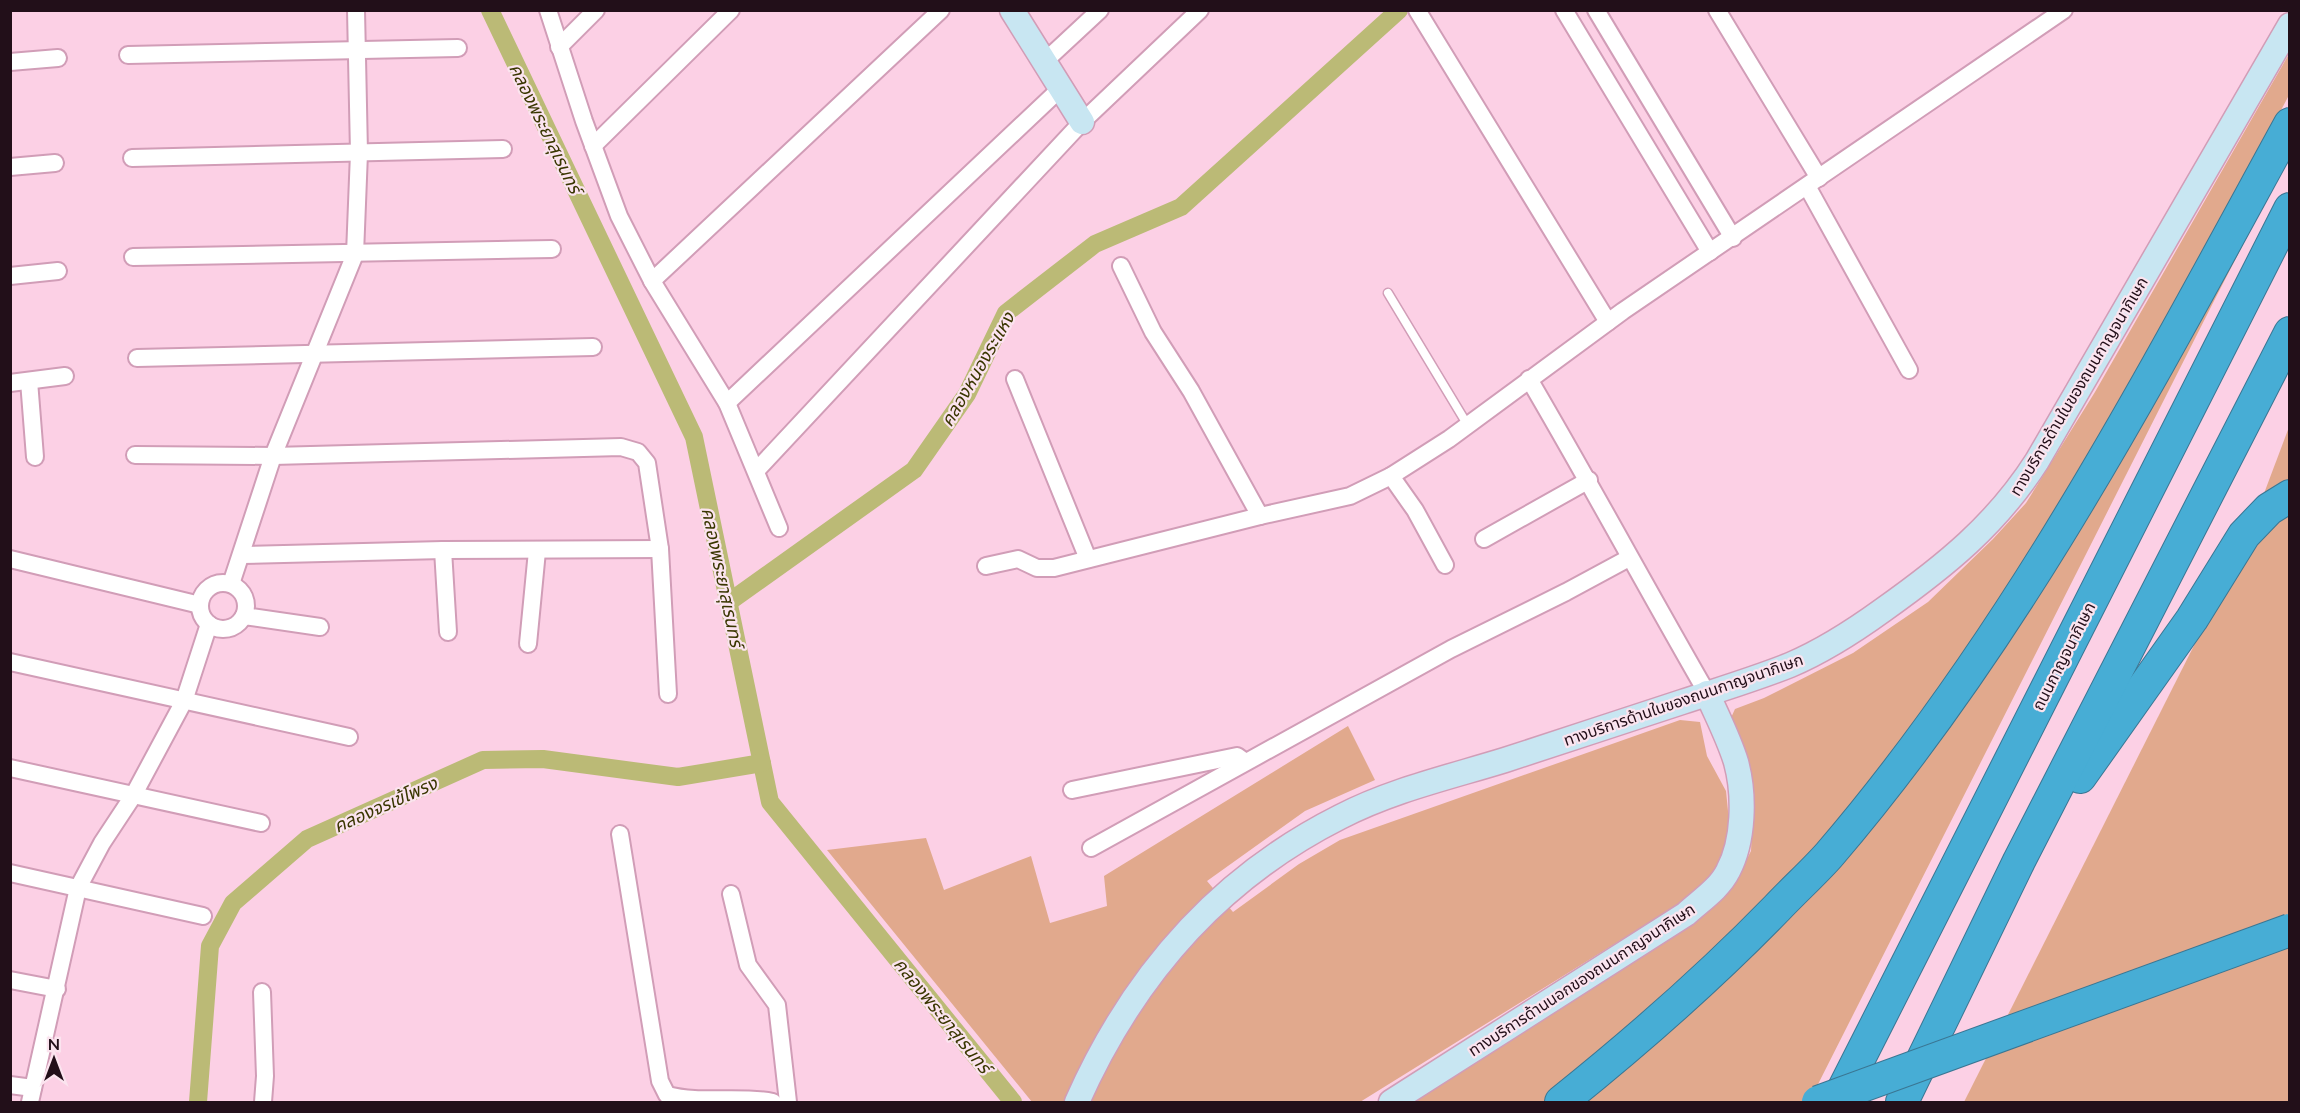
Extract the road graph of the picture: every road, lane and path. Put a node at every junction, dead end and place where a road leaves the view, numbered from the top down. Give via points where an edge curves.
1 (356, 10) edge
2 (548, 10) edge
3 (596, 10) edge
4 (731, 10) edge
5 (940, 10) edge
6 (1012, 10) edge
7 (1100, 10) edge
8 (1200, 10) edge
9 (1417, 10) edge
10 (1564, 10) edge
11 (1596, 10) edge
12 (1717, 10) edge
13 (2064, 10) edge
14 (2289, 25) edge
15 (560, 47) junction
16 (458, 48) dead end
17 (357, 50) junction
18 (128, 55) dead end
19 (58, 58) dead end
20 (10, 62) edge
21 (1044, 62) junction
22 (1061, 88) junction
23 (1082, 122) junction
24 (2289, 124) edge
25 (593, 146) junction
26 (503, 149) dead end
27 (359, 153) junction
28 (132, 158) dead end
29 (55, 163) dead end
30 (10, 167) edge
31 (1813, 182) junction
32 (2289, 209) edge
33 (1733, 238) junction
34 (552, 249) dead end
35 (1710, 252) junction
36 (355, 254) junction
37 (133, 257) dead end
38 (1121, 266) dead end
39 (58, 271) dead end
40 (10, 276) edge
41 (652, 281) junction
42 (1388, 293) dead end
43 (1608, 322) junction
44 (2289, 333) edge
45 (593, 346) dead end
46 (315, 353) junction
47 (137, 358) dead end
48 (1910, 370) dead end
49 (65, 376) dead end
50 (1015, 379) dead end
51 (1529, 379) junction
52 (29, 381) junction
53 (10, 383) edge
54 (727, 403) junction
55 (1467, 424) junction
56 (135, 455) dead end
57 (273, 456) junction
58 (35, 458) dead end
59 (756, 471) junction
60 (1391, 476) junction
61 (1589, 480) junction
62 (2289, 496) edge
63 (1260, 516) junction
64 (779, 528) dead end
65 (1484, 539) dead end
66 (660, 549) junction
67 (443, 550) junction
68 (537, 550) junction
69 (1627, 553) junction
70 (242, 555) junction
71 (10, 559) edge
72 (1088, 559) junction
73 (1445, 565) dead end
74 (986, 566) dead end
75 (231, 584) junction
76 (200, 605) junction
77 (244, 616) junction
78 (209, 624) junction
79 (320, 627) dead end
80 (448, 632) dead end
81 (528, 644) dead end
82 (10, 662) edge
83 (1707, 693) junction
84 (668, 694) dead end
85 (184, 701) junction
86 (349, 737) dead end
87 (1239, 761) junction
88 (10, 768) edge
89 (1072, 790) dead end
90 (133, 796) junction
91 (261, 824) dead end
92 (620, 834) dead end
93 (1091, 848) dead end
94 (2019, 861) junction
95 (10, 873) edge
96 (78, 888) junction
97 (731, 894) dead end
98 (203, 916) dead end
99 (2289, 930) edge
100 (10, 980) edge
101 (57, 989) junction
102 (262, 992) dead end
103 (10, 1085) edge
104 (31, 1095) edge
105 (263, 1102) edge
106 (773, 1102) edge
107 (788, 1102) edge
108 (1077, 1102) edge
109 (1391, 1102) edge
110 (1562, 1102) edge
111 (1818, 1102) edge
112 (1837, 1102) edge
113 (1902, 1102) edge

1 - 17 street
2 - 15 street
3 - 15 street
4 - 25 street
5 - 41 street
6 - 21 main road
7 - 21 street
8 - 23 street
9 - 43 street
10 - 35 street
11 - 33 street
12 - 31 street
13 - 31 street
14 - 83 main road, ทางบริการด้านในของถนนกาญจนาภิเษก via 2017,493 1983,531 1848,635 1791,665
15 - 25 street
16 - 17 street
17 - 18 street
17 - 27 street
19 - 20 street
21 - 22 main road
22 - 23 main road
22 - 54 street
23 - 59 street
24 - 110 highway via 2064,527 2003,622 1904,761 1828,856 1693,990
25 - 41 street via 619,216
26 - 27 street
27 - 28 street
27 - 36 street
29 - 30 street
31 - 33 street
31 - 48 street
32 - 112 highway, ถนนกาญจนาภิเษก
33 - 35 street
34 - 36 street
35 - 43 street
36 - 37 street
36 - 46 street
38 - 63 street via 1153,332 1191,391
39 - 40 street
41 - 54 street
42 - 55 lane
43 - 51 street
44 - 94 highway
45 - 46 street
46 - 47 street
46 - 57 street
49 - 52 street
50 - 72 street
51 - 55 street
51 - 61 street
52 - 53 street
52 - 58 street
54 - 59 street
55 - 60 street
56 - 57 street
57 - 66 street via 621,447 638,452 647,463
57 - 70 street
59 - 64 street
60 - 63 street via 1350,496
60 - 73 street
61 - 65 street
61 - 69 street
62 - 94 highway via 2269,509 2244,535 2192,620
63 - 72 street
66 - 68 street
66 - 84 street
67 - 68 street
67 - 70 street
67 - 80 street
68 - 81 street
69 - 83 street
69 - 87 street via 1446,640
70 - 75 street
71 - 76 street
72 - 74 street via 1054,568 1037,568 1018,559
75 - 76 street via 222,583 207,590
75 - 77 street via 244,596
76 - 78 street
77 - 78 street via 231,627 216,628
77 - 79 street
78 - 85 street
82 - 85 street
83 - 108 main road, ทางบริการด้านในของถนนกาญจนาภิเษก via 1395,794 1340,816 1279,853 1250,873 1178,940 1153,970 1125,1009
83 - 109 main road, ทางบริการด้านนอกของถนนกาญจนาภิเษก via 1736,763 1742,812 1741,831 1728,872 1686,914
85 - 86 street
85 - 90 street
87 - 89 street
87 - 93 street via 1231,771
88 - 90 street
90 - 91 street
90 - 96 street
92 - 106 street via 660,1081 667,1095
94 - 113 highway
95 - 96 street
96 - 98 street
96 - 101 street
97 - 107 street via 748,965 777,1005
99 - 111 highway, bridge
100 - 101 street
101 - 104 street
102 - 105 street
103 - 104 street

